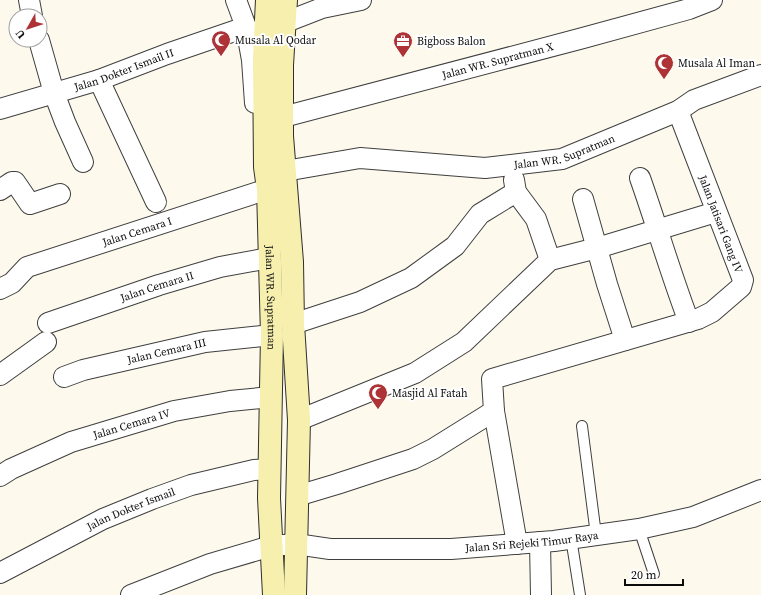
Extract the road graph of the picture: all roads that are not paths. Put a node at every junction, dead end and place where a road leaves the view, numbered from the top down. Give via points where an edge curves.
1 (236, 0) edge
2 (267, 0) edge
3 (286, 0) edge
4 (361, 0) edge
5 (712, 0) edge
6 (688, 4) edge
7 (286, 22) junction
8 (246, 27) junction
9 (41, 48) edge
10 (761, 75) edge
11 (100, 80) junction
12 (54, 93) junction
13 (0, 110) edge
14 (678, 111) junction
15 (283, 117) junction
16 (265, 137) junction
17 (83, 162) dead end
18 (512, 165) junction
19 (284, 171) junction
20 (640, 178) dead end
21 (0, 190) edge
22 (268, 190) junction
23 (516, 192) junction
24 (60, 194) dead end
25 (582, 199) dead end
26 (156, 202) dead end
27 (716, 212) junction
28 (658, 230) junction
29 (597, 248) junction
30 (269, 258) junction
31 (550, 260) junction
32 (6, 286) edge
33 (693, 321) junction
34 (293, 324) junction
35 (272, 335) junction
36 (625, 340) junction
37 (0, 375) edge
38 (64, 377) dead end
39 (271, 397) junction
40 (494, 412) junction
41 (299, 420) junction
42 (582, 426) dead end
43 (270, 469) junction
44 (0, 476) edge
45 (761, 490) edge
46 (297, 496) junction
47 (639, 529) junction
48 (596, 535) junction
49 (571, 538) junction
50 (540, 542) junction
51 (296, 544) junction
52 (517, 544) junction
53 (271, 546) junction
54 (0, 573) edge
55 (654, 574) dead end
56 (131, 595) edge
57 (274, 595) edge
58 (295, 595) edge
59 (541, 595) edge
60 (580, 595) edge

1 - 8 street
2 - 16 main road, Jalan WR. Supratman via 264,59
3 - 7 main road, Jalan WR. Supratman
4 - 7 street via 322,8
5 - 6 street, Jalan WR. Supratman X
6 - 15 street, Jalan WR. Supratman X via 576,40
7 - 15 main road, Jalan WR. Supratman via 282,65
8 - 11 street, Jalan Dokter Ismail II
8 - 16 street via 252,60 257,120
9 - 12 street
10 - 14 street, Jalan WR. Supratman via 694,100
11 - 12 street, Jalan Dokter Ismail II
11 - 26 street
12 - 13 street, Jalan Dokter Ismail II
12 - 17 street
14 - 18 street, Jalan WR. Supratman via 562,159
14 - 27 street, Jalan Jatisari Gang IV
15 - 19 main road, Jalan WR. Supratman
16 - 22 main road, Jalan WR. Supratman
18 - 19 street, Jalan WR. Supratman via 485,168 360,158
18 - 23 street
19 - 34 main road, Jalan WR. Supratman via 292,262
20 - 28 street
21 - 24 street via 15,182 30,204
22 - 30 main road, Jalan WR. Supratman
22 - 32 street, Jalan Cemara I via 27,267
23 - 31 street via 536,219
23 - 34 street, Jalan WR. Supratman via 480,214 455,246 411,278 360,302
25 - 29 street
27 - 28 street
27 - 33 street, Jalan Jatisari Gang IV via 743,280 741,287 712,312
28 - 29 street
28 - 33 street via 675,286
29 - 31 street
29 - 36 street
30 - 35 main road, Jalan WR. Supratman
30 - 37 street, Jalan Cemara II via 220,267 159,285 47,332
31 - 41 street via 464,342 415,373
33 - 36 street, Jalan Jatisari Gang IV
34 - 41 main road, Jalan WR. Supratman
35 - 38 street, Jalan Cemara III via 205,342
35 - 39 main road, Jalan WR. Supratman
36 - 40 street, Jalan Jatisari Gang IV via 492,378
39 - 43 main road, Jalan WR. Supratman
39 - 44 street, Jalan Cemara IV via 174,411 71,442
40 - 46 street via 413,459
40 - 52 street
41 - 46 main road, Jalan WR. Supratman
42 - 48 lane
43 - 53 main road, Jalan WR. Supratman
43 - 54 street, Jalan Dokter Ismail via 254,470 192,485 152,499 103,519
45 - 47 street, Jalan Sri Rejeki Timur Raya via 693,517
46 - 51 main road, Jalan WR. Supratman
47 - 48 street, Jalan Sri Rejeki Timur Raya
47 - 55 lane
48 - 49 street, Jalan Sri Rejeki Timur Raya
49 - 50 street, Jalan Sri Rejeki Timur Raya
49 - 60 lane
50 - 52 street, Jalan Sri Rejeki Timur Raya
50 - 59 street
51 - 52 street, Jalan Sri Rejeki Timur Raya via 337,549 451,549
51 - 53 street, Jalan Sri Rejeki Timur Raya
51 - 58 main road, Jalan WR. Supratman
53 - 56 street via 210,564
53 - 57 main road, Jalan WR. Supratman

